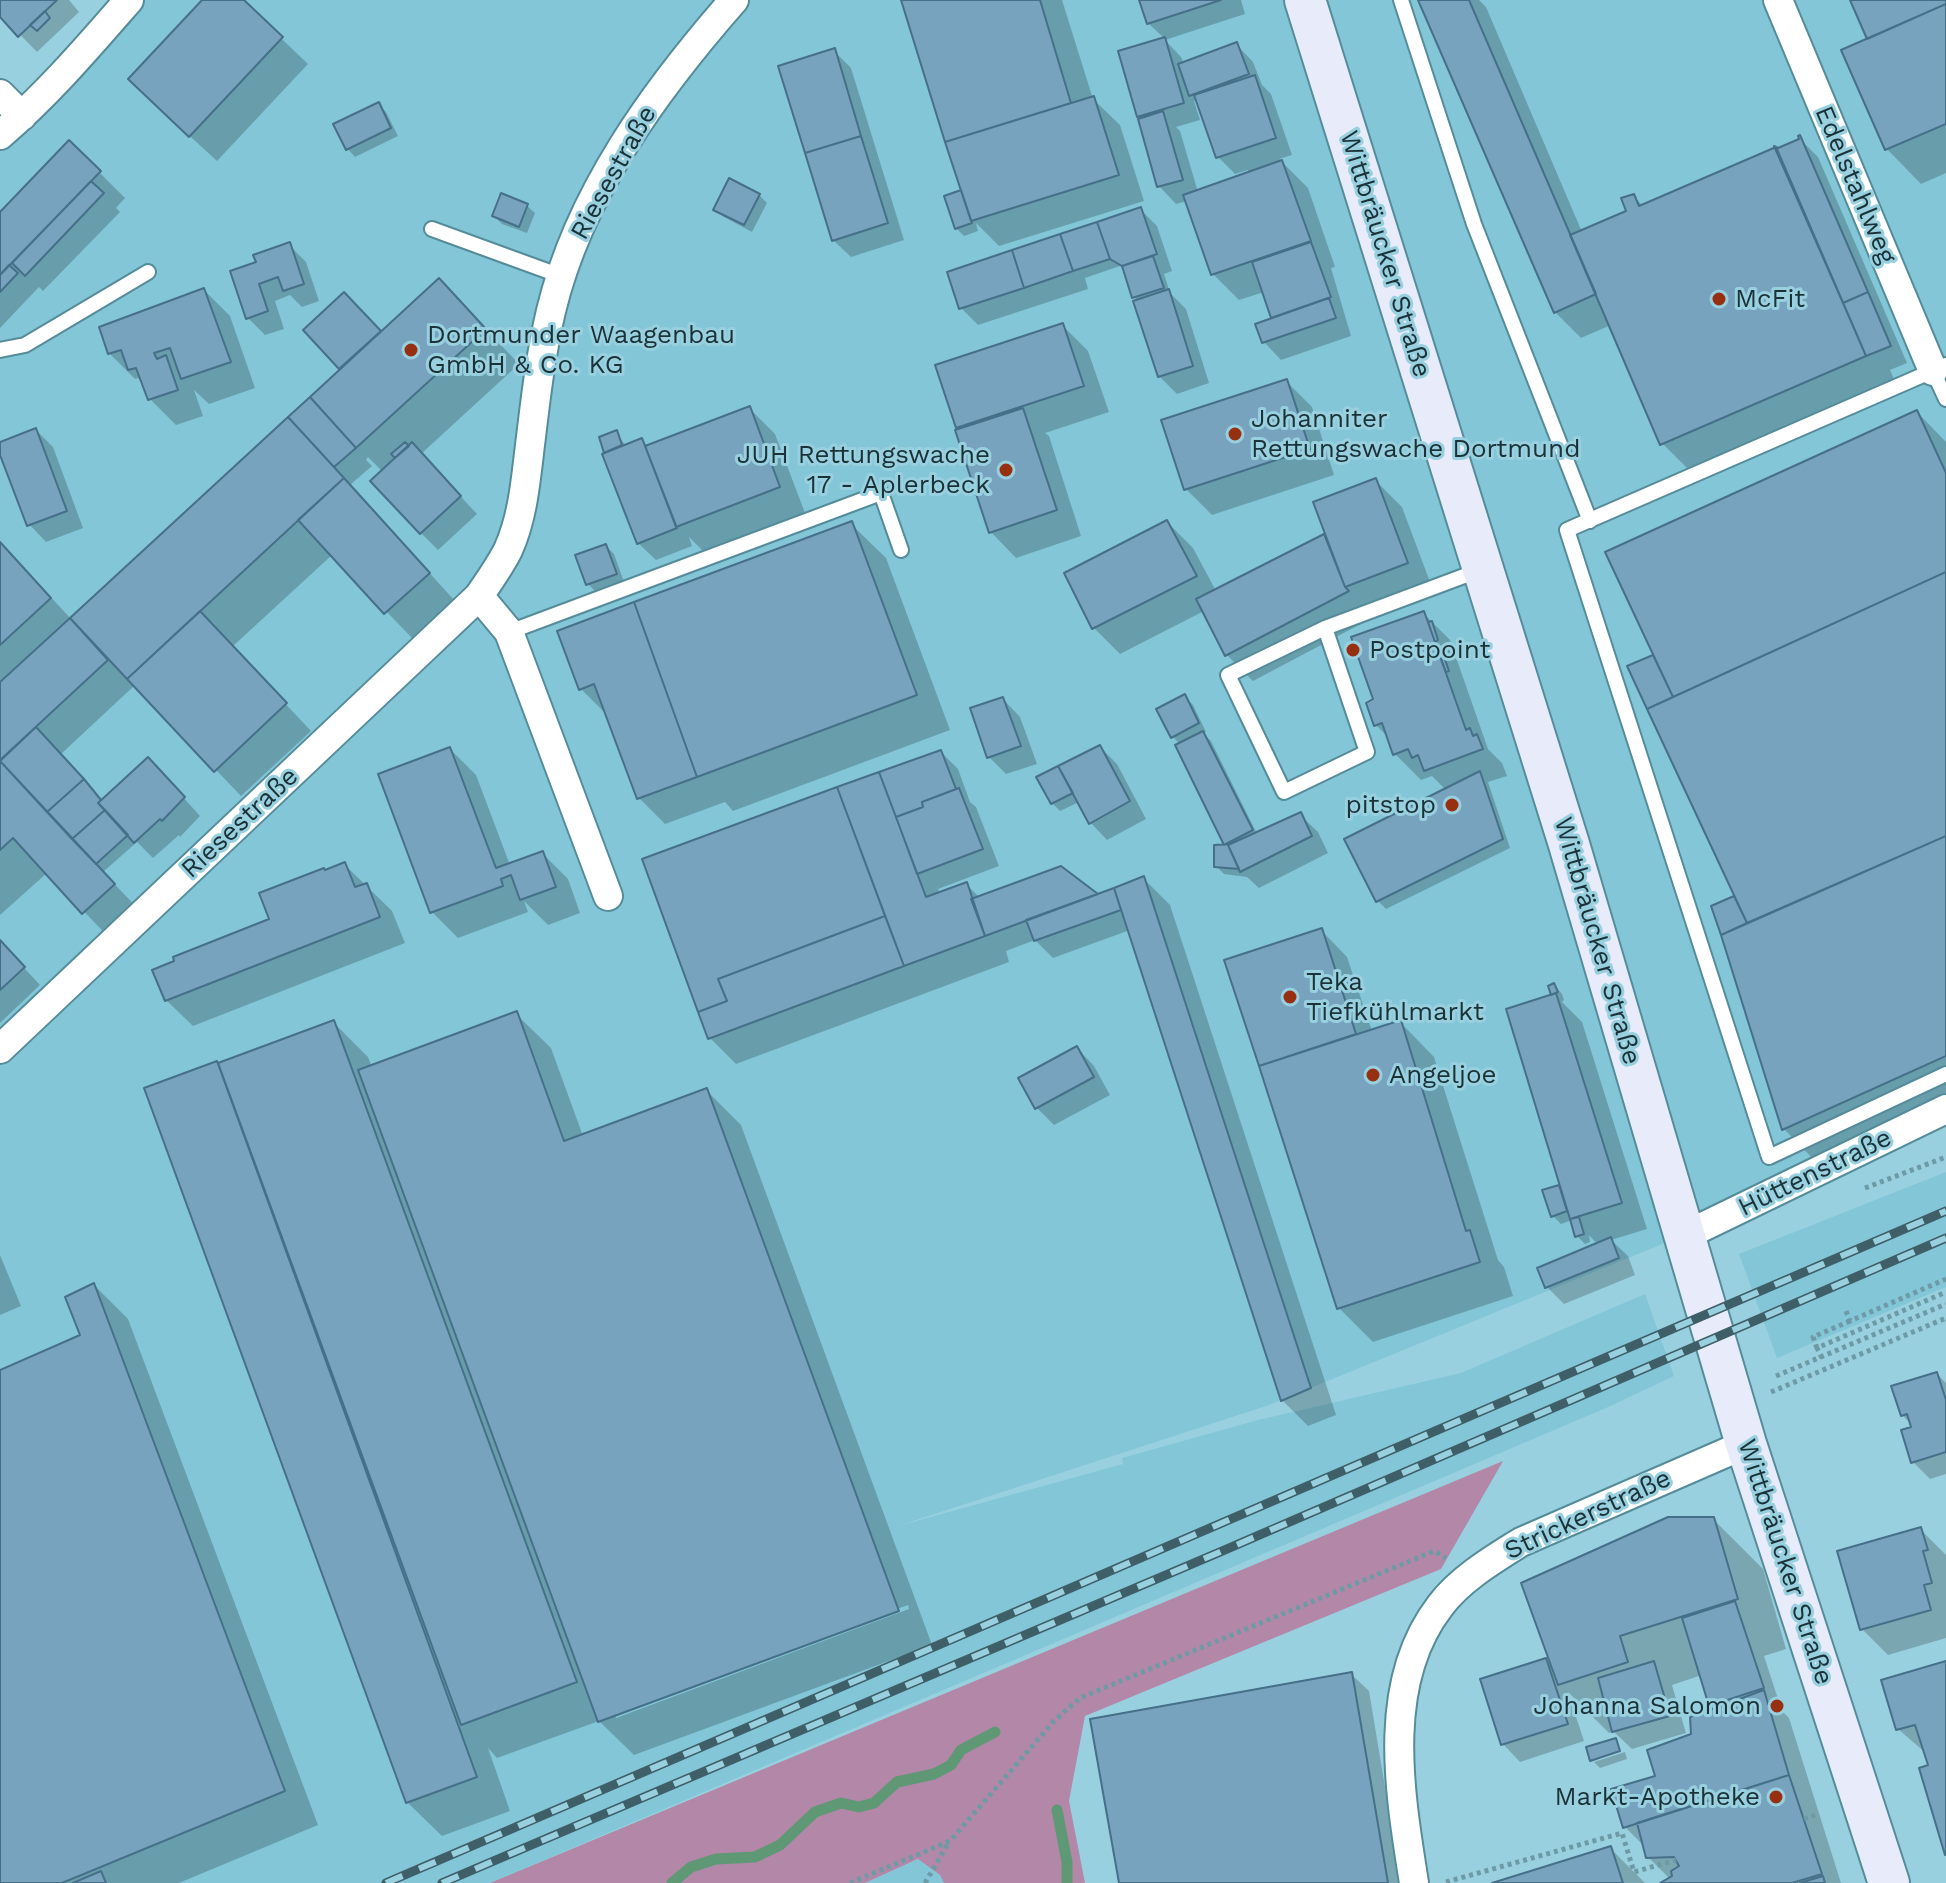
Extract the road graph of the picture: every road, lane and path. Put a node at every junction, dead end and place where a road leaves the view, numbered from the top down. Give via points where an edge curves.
1 (129, 0) edge
2 (734, 0) edge
3 (1305, 0) edge
4 (1401, 0) edge
5 (1778, 0) edge
6 (0, 94) edge
7 (22, 116) junction
8 (0, 135) edge
9 (432, 229) dead end
10 (148, 272) dead end
11 (561, 276) junction
12 (0, 350) edge
13 (1939, 368) edge
14 (1946, 399) edge
15 (1590, 521) junction
16 (901, 550) dead end
17 (1484, 568) junction
18 (479, 596) junction
19 (1325, 628) junction
20 (509, 632) junction
21 (608, 896) dead end
22 (0, 1049) edge
23 (1946, 1074) edge
24 (1946, 1109) edge
25 (1684, 1236) junction
26 (1946, 1279) edge
27 (1946, 1292) edge
28 (1946, 1304) edge
29 (1846, 1311) dead end
30 (1946, 1318) edge
31 (1850, 1321) junction
32 (1817, 1348) junction
33 (1822, 1358) junction
34 (1776, 1376) dead end
35 (1771, 1392) dead end
36 (1746, 1444) junction
37 (1467, 1581) junction
38 (1815, 1815) dead end
39 (1804, 1819) dead end
40 (950, 1841) junction
41 (1676, 1860) dead end
42 (850, 1883) edge
43 (925, 1883) edge
44 (1414, 1883) edge
45 (1441, 1883) edge
46 (1889, 1883) edge

1 - 7 street
2 - 11 street, Riesestraße via 659,93 615,160
3 - 17 main road, Wittbräucker Straße
4 - 15 lane via 1474,224
5 - 13 street, Edelstahlweg
6 - 7 street
7 - 8 street
9 - 11 lane
10 - 12 lane via 25,345
11 - 18 street, Riesestraße via 540,362 524,498 508,549
13 - 14 lane
13 - 15 lane
15 - 23 lane via 1567,530 1769,1157
16 - 20 lane via 881,493
17 - 19 lane
17 - 25 main road, Wittbräucker Straße
18 - 20 street
18 - 22 street, Riesestraße
19 - 19 lane via 1228,675 1284,792 1367,752
20 - 21 street
24 - 25 street, Hüttenstraße
25 - 36 main road, Wittbräucker Straße
26 - 31 path
27 - 32 path
28 - 33 path
29 - 31 path
30 - 35 path
31 - 32 path via 1813,1337
32 - 33 path
33 - 34 path
36 - 37 street, Strickerstraße via 1521,1542
36 - 46 main road, Wittbräucker Straße
37 - 40 path via 1452,1561 1434,1551 1080,1698
37 - 44 street, Strickerstraße via 1440,1605 1408,1674 1398,1778
38 - 39 path
40 - 42 path
40 - 43 path
41 - 45 path via 1634,1872 1622,1833

